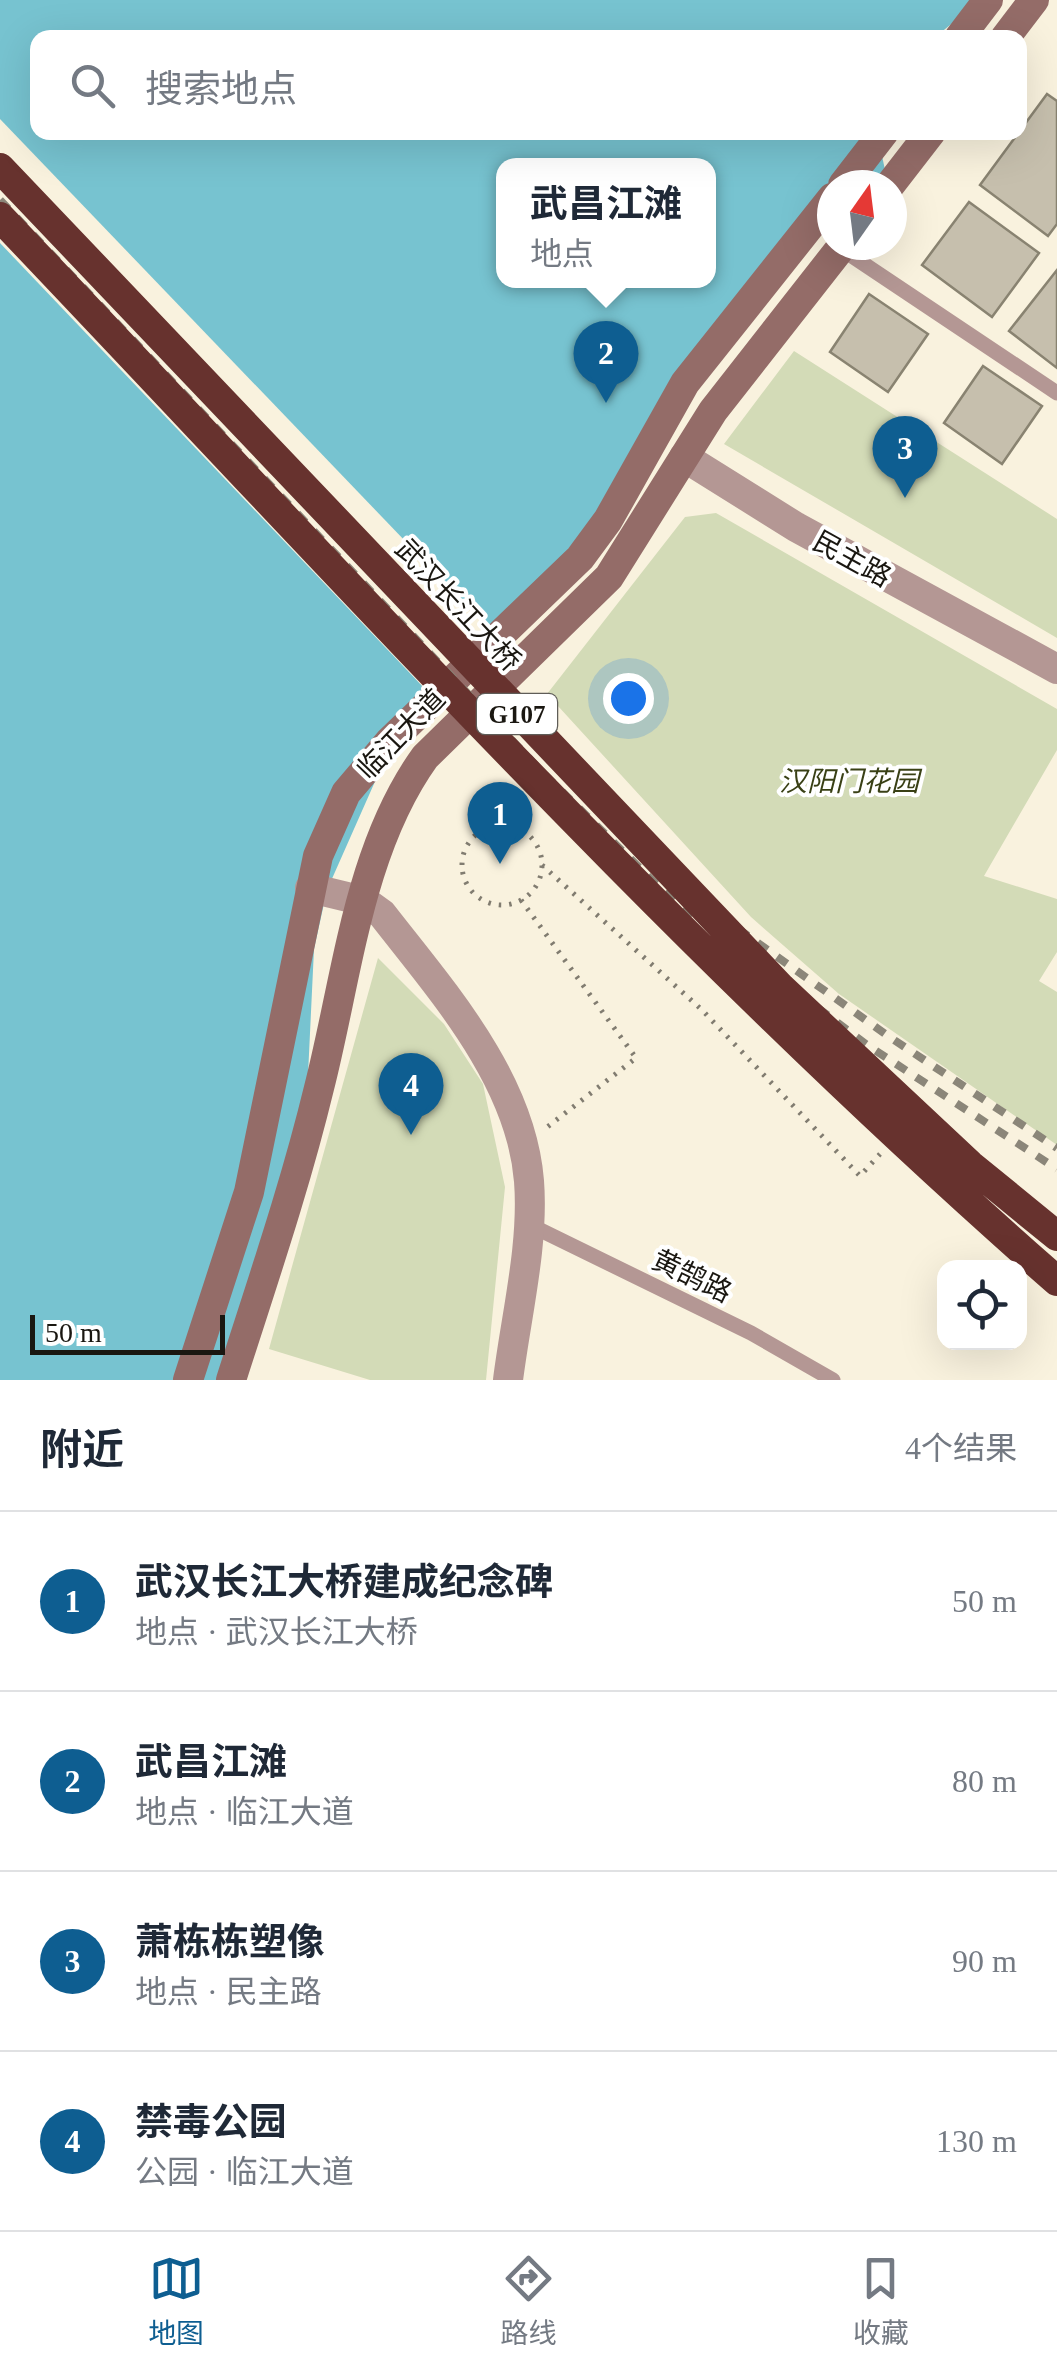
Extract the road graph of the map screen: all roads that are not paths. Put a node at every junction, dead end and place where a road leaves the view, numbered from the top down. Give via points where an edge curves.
1 (988, 0) edge
2 (1034, 0) edge
3 (965, 30) edge
4 (1011, 30) edge
5 (878, 140) edge
6 (924, 140) edge
7 (0, 168) edge
8 (855, 170) edge
9 (901, 170) edge
10 (0, 216) edge
11 (817, 217) edge
12 (831, 260) edge
13 (860, 260) edge
14 (1057, 392) edge
15 (654, 438) junction
16 (684, 457) junction
17 (1057, 669) edge
18 (310, 888) junction
19 (364, 902) junction
20 (526, 1222) junction
21 (1057, 1236) edge
22 (1057, 1281) edge
23 (188, 1380) edge
24 (231, 1380) edge
25 (508, 1380) edge
26 (834, 1380) edge

1 - 3 main road
2 - 4 main road
5 - 8 main road
6 - 9 main road
7 - 21 highway, 武汉长江大桥 / G107, bridge via 781,988
10 - 22 highway, G107, bridge via 551,795 895,1138
11 - 15 main road, 临江大道 via 701,361
12 - 16 main road, 临江大道 via 712,411
13 - 14 lane
15 - 16 main road, 民主路
15 - 18 main road, 临江大道 via 580,558 365,768 330,822
16 - 17 street, 民主路 via 812,536
16 - 19 main road, 临江大道 via 609,577 425,757 389,817
18 - 19 street
18 - 23 main road, 临江大道 via 249,1192
19 - 20 street via 382,914 508,1100 524,1145
19 - 24 main road, 临江大道 via 301,1158
20 - 25 street
20 - 26 lane, 黄鹄路

